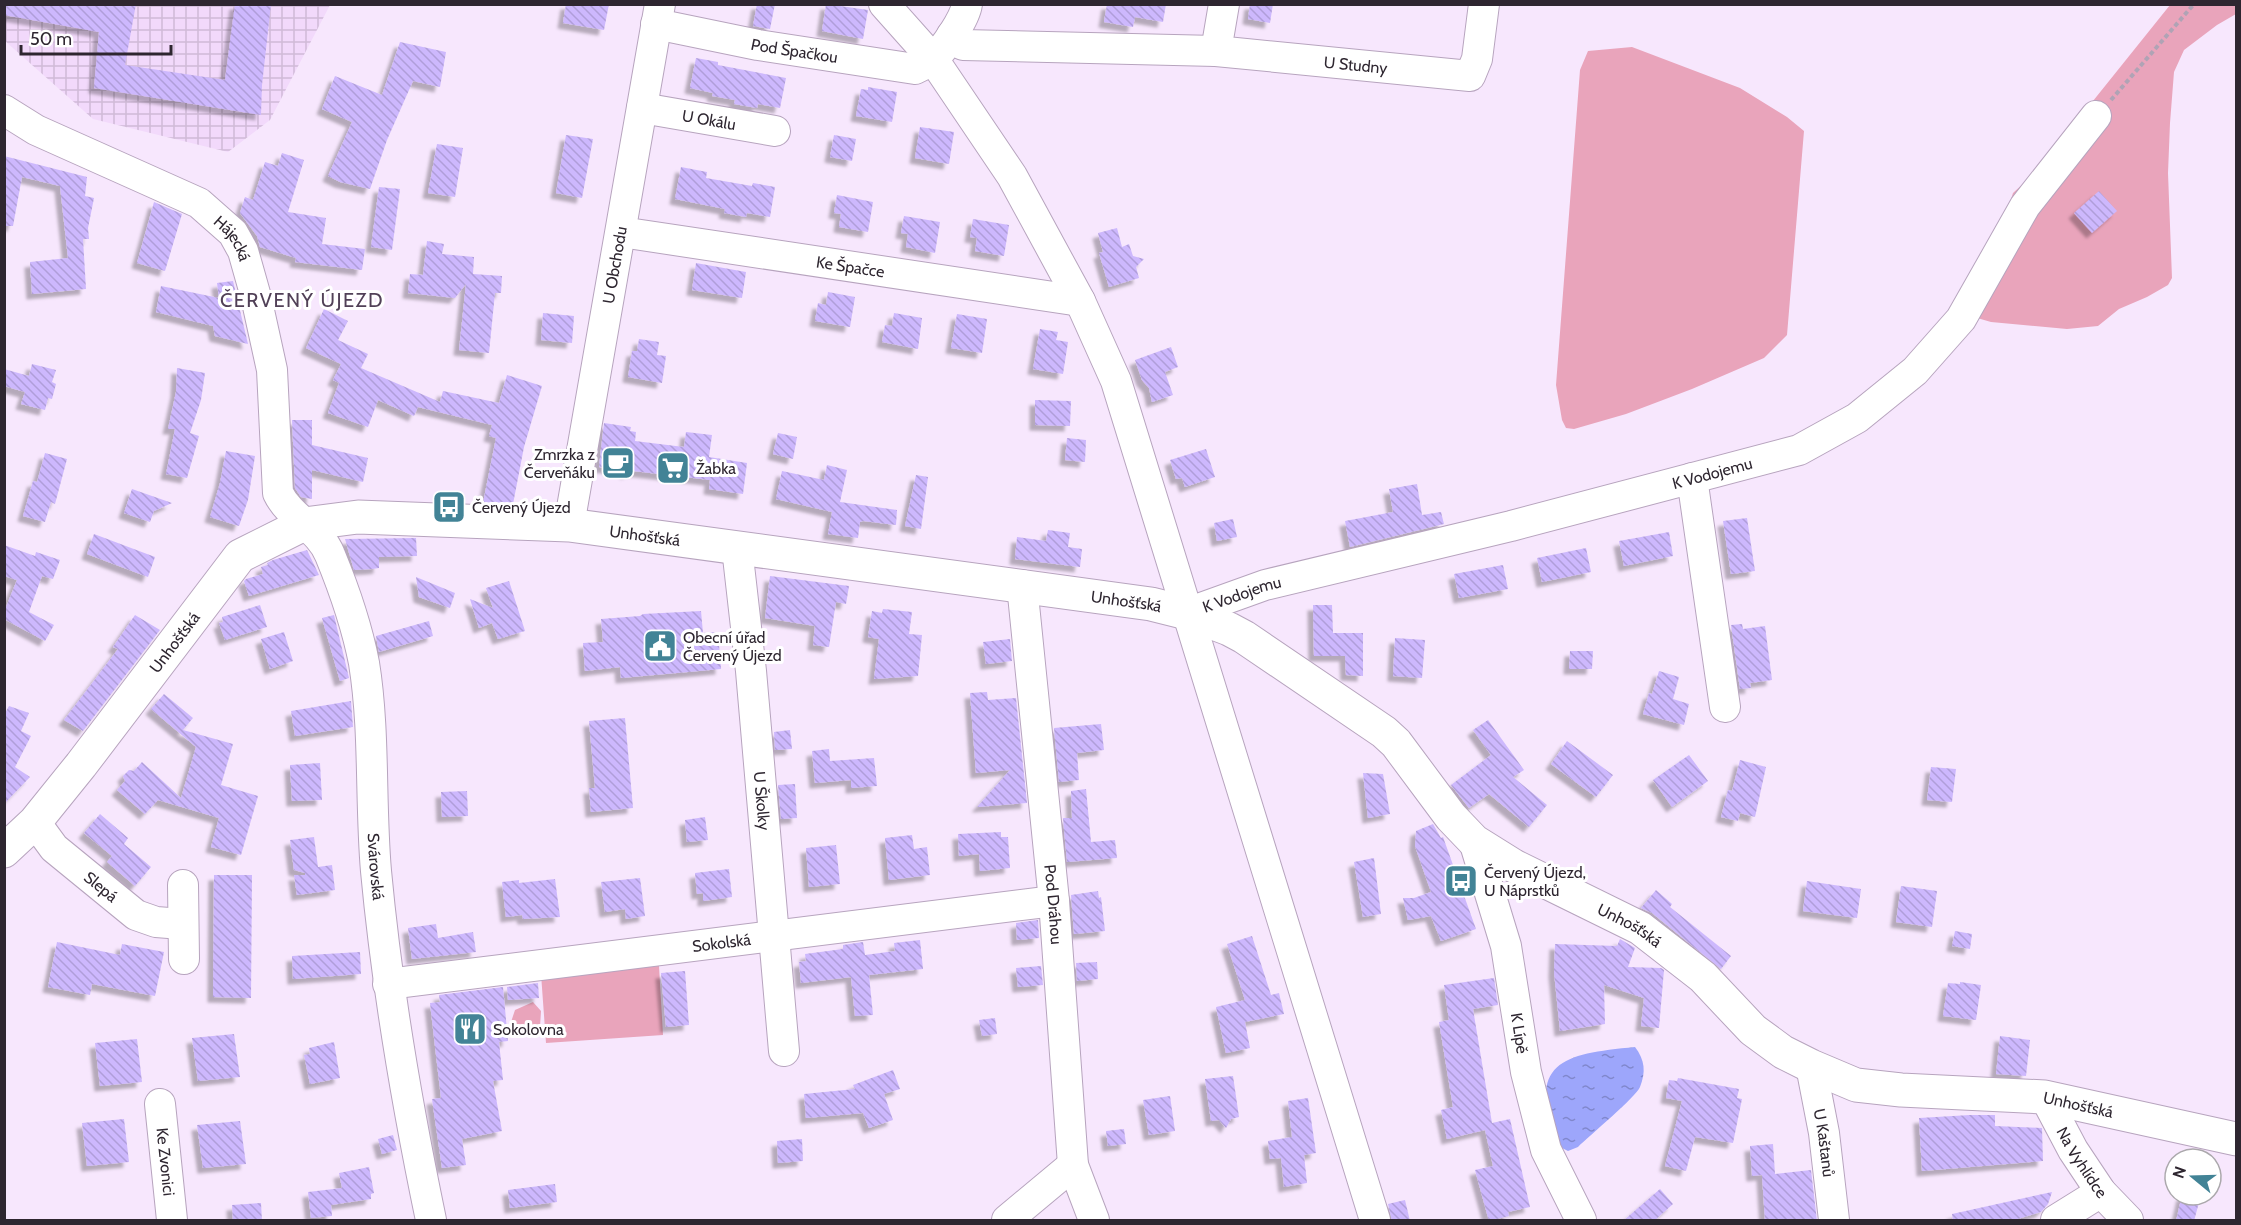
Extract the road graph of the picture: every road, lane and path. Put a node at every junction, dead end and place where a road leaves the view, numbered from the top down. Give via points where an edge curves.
1 (884, 4) edge
2 (967, 4) edge
3 (1224, 4) edge
4 (1484, 4) edge
5 (2194, 4) edge
6 (658, 14) edge
7 (952, 35) junction
8 (1216, 51) junction
9 (933, 60) junction
10 (642, 108) junction
11 (4, 110) edge
12 (2096, 116) joint
13 (775, 131) dead end
14 (621, 232) junction
15 (1080, 301) junction
16 (1692, 478) junction
17 (304, 524) junction
18 (569, 525) junction
19 (737, 549) junction
20 (1022, 585) junction
21 (1187, 613) junction
22 (1725, 707) dead end
23 (35, 822) junction
24 (1474, 841) junction
25 (4, 851) edge
26 (183, 885) dead end
27 (1054, 901) junction
28 (183, 924) junction
29 (774, 936) junction
30 (184, 958) dead end
31 (388, 984) junction
32 (784, 1051) dead end
33 (1811, 1066) junction
34 (2045, 1097) junction
35 (160, 1104) dead end
36 (2236, 1139) edge
37 (1073, 1165) junction
38 (2101, 1192) junction
39 (172, 1221) edge
40 (432, 1221) edge
41 (1006, 1221) edge
42 (1094, 1221) edge
43 (1375, 1221) edge
44 (1581, 1221) edge
45 (1834, 1221) edge
46 (2056, 1221) edge
47 (2128, 1221) edge

1 - 9 street
2 - 7 street
3 - 8 street
4 - 8 street, U Studny via 1477,59 1470,76
5 - 12 path
6 - 9 street, Pod Špačkou via 758,45 915,69
6 - 10 street, U Obchodu
7 - 8 street via 963,45
7 - 9 street
9 - 15 street via 1012,176
10 - 13 street, U Okálu
10 - 14 street, U Obchodu
11 - 17 street, Hájecká via 36,130 199,203 233,233 243,251 272,370 278,493
12 - 16 street, K Vodojemu via 2025,206 1961,319 1915,371 1857,418 1799,450
14 - 15 street, Ke Špačce
14 - 18 street, U Obchodu
15 - 21 street via 1116,381
16 - 21 street, K Vodojemu via 1264,585
16 - 22 street
17 - 18 main road, Unhošťská via 357,517
17 - 23 main road, Unhošťská via 240,556
17 - 31 street, Svárovská via 329,551 363,661 376,868
18 - 19 main road, Unhošťská
19 - 20 main road, Unhošťská
19 - 29 street, U Školky
20 - 21 main road, Unhošťská
20 - 27 street, Pod Dráhou
21 - 24 main road, Unhošťská via 1244,637 1384,732
21 - 43 street
23 - 25 main road, Unhošťská
23 - 28 street, Slepá via 54,848 136,915 156,922
24 - 33 main road, Unhošťská via 1514,866 1640,927 1703,976 1753,1030
24 - 44 street, K Lípě via 1506,946 1526,1072 1546,1150
26 - 28 street
27 - 29 street, Sokolská
27 - 37 street, Pod Dráhou
28 - 30 street
29 - 31 street, Sokolská
29 - 32 street, U Školky
31 - 40 street, Svárovská
33 - 34 main road, Unhošťská via 1856,1084 1900,1090
33 - 45 street, U Kaštanů via 1824,1132
34 - 36 main road, Unhošťská
34 - 38 street, Na Vyhlídce
35 - 39 street, Ke Zvonici
37 - 41 street
37 - 42 street, Pod Dráhou
38 - 46 street
38 - 47 street, Na Vyhlídce

